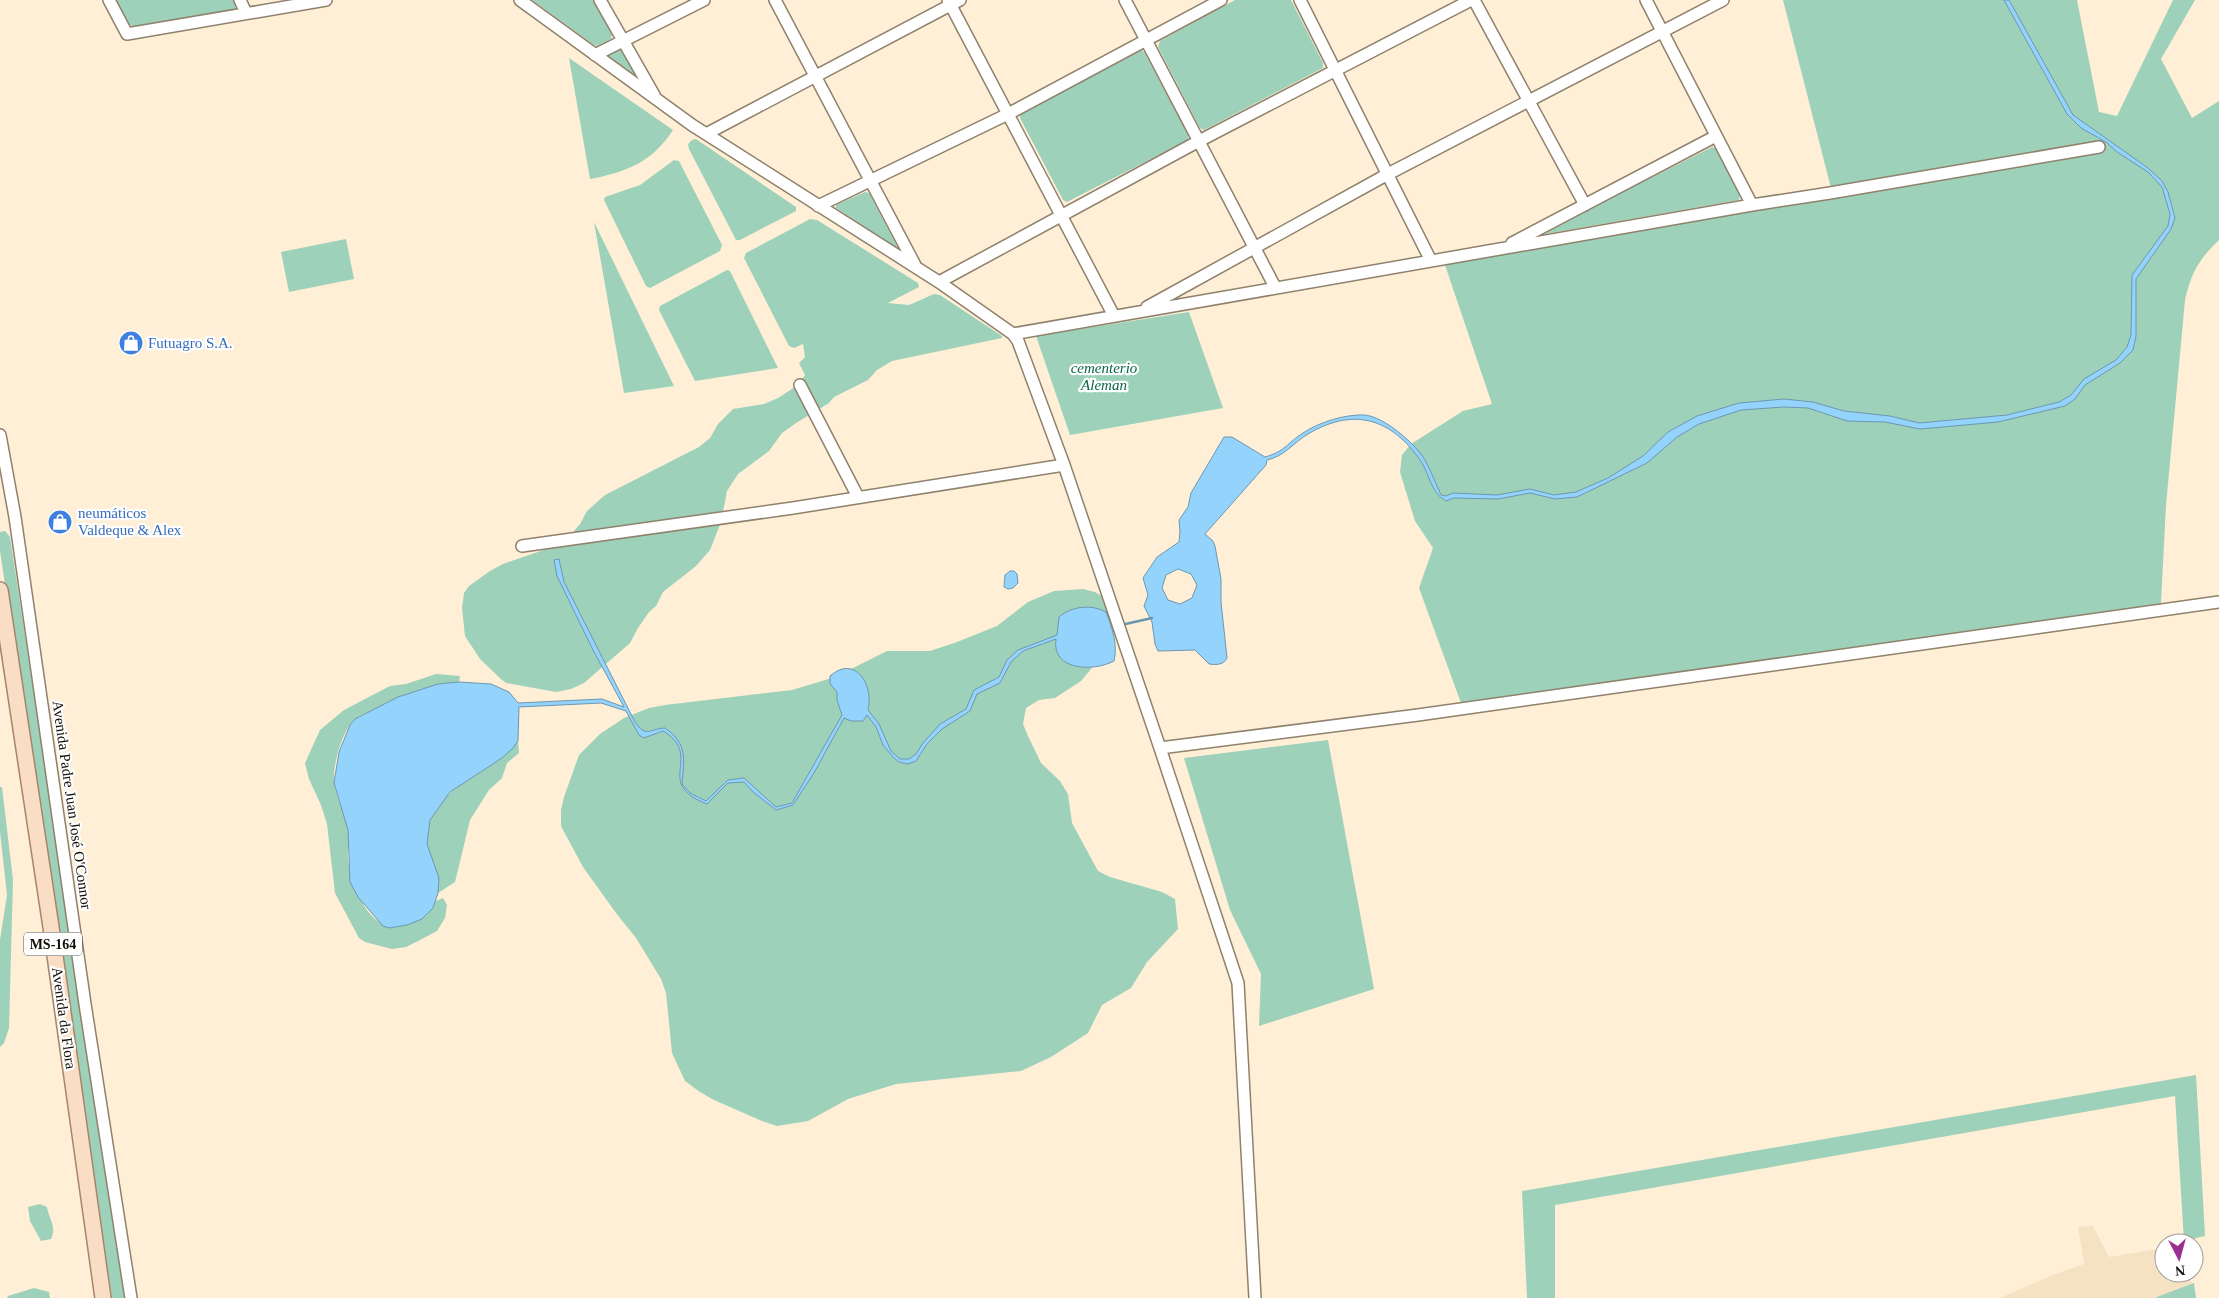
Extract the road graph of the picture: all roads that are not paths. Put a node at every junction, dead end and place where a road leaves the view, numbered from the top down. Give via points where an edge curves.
1 (109, 0) edge
2 (240, 0) edge
3 (326, 0) edge
4 (520, 0) edge
5 (600, 0) edge
6 (704, 0) edge
7 (775, 0) edge
8 (1125, 0) edge
9 (1221, 0) edge
10 (1300, 0) edge
11 (1473, 0) edge
12 (1646, 0) edge
13 (1723, 0) edge
14 (953, 2) edge
15 (246, 13) junction
16 (1663, 32) junction
17 (1146, 40) junction
18 (623, 41) junction
19 (595, 55) junction
20 (1335, 70) junction
21 (815, 76) junction
22 (656, 99) junction
23 (1529, 101) junction
24 (1008, 114) junction
25 (706, 134) junction
26 (1716, 136) junction
27 (1199, 142) junction
28 (2099, 147) dead end
29 (1388, 174) junction
30 (870, 180) junction
31 (1752, 204) junction
32 (1585, 205) junction
33 (818, 206) junction
34 (1062, 216) junction
35 (1254, 248) junction
36 (1502, 248) junction
37 (1431, 261) junction
38 (916, 267) junction
39 (939, 282) junction
40 (1275, 287) junction
41 (1139, 312) junction
42 (1114, 316) junction
43 (1013, 334) junction
44 (800, 385) dead end
45 (0, 435) edge
46 (1064, 465) junction
47 (858, 497) junction
48 (522, 546) dead end
49 (0, 590) edge
50 (2219, 602) edge
51 (1160, 748) junction
52 (103, 1298) edge
53 (131, 1298) edge
54 (1255, 1298) edge

1 - 15 street via 127,34
2 - 15 street
3 - 15 street
4 - 19 street
5 - 18 street
6 - 18 street
7 - 21 street
8 - 17 street
9 - 17 street
10 - 20 street
11 - 20 street
11 - 23 street
12 - 16 street
13 - 16 street
14 - 21 street
14 - 24 street
16 - 23 street
16 - 26 street
17 - 24 street
17 - 27 street
18 - 19 street
18 - 22 street
19 - 22 street
20 - 27 street
20 - 29 street
21 - 25 street
21 - 30 street
22 - 25 street
23 - 29 street
23 - 32 street
24 - 30 street
24 - 34 street
25 - 33 street
26 - 31 street
26 - 32 street
27 - 34 street
27 - 35 street
28 - 31 street via 1830,194
29 - 35 street
29 - 37 street
30 - 33 street
30 - 38 street
31 - 36 street
32 - 36 street
33 - 38 street
34 - 39 street
34 - 42 street
35 - 40 street
35 - 41 street
36 - 37 street
37 - 40 street
38 - 39 street
39 - 43 street
40 - 41 street
41 - 42 street
42 - 43 street
43 - 46 street
44 - 47 street
45 - 53 street, Avenida Padre Juan José O'Connor via 15,517
46 - 47 street
46 - 51 street
47 - 48 street
49 - 52 main road, Avenida da Flora / MS-164
50 - 51 street via 1418,715
51 - 54 street via 1238,983

